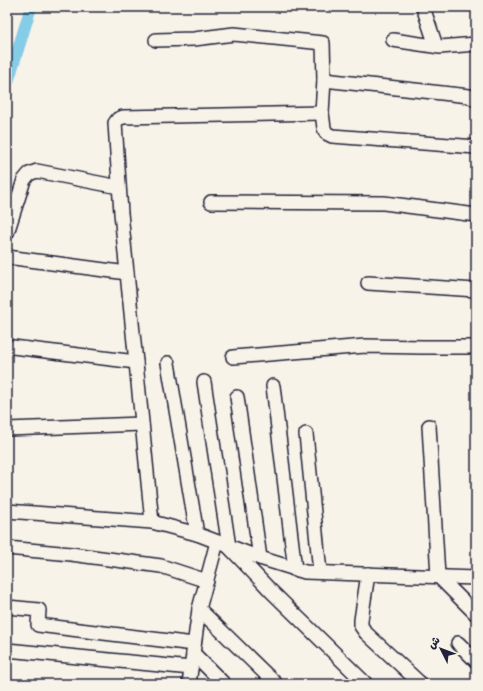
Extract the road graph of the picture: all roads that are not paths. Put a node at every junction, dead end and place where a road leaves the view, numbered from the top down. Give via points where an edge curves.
1 (423, 7) edge
2 (156, 40) dead end
3 (393, 40) dead end
4 (476, 44) edge
5 (436, 46) junction
6 (324, 80) junction
7 (476, 100) edge
8 (322, 113) junction
9 (476, 147) edge
10 (119, 187) junction
11 (211, 202) dead end
12 (476, 215) edge
13 (7, 233) edge
14 (7, 257) edge
15 (127, 273) junction
16 (368, 283) dead end
17 (476, 290) edge
18 (13, 347) dead end
19 (476, 347) edge
20 (233, 357) dead end
21 (136, 362) junction
22 (168, 363) dead end
23 (204, 382) dead end
24 (273, 386) dead end
25 (236, 397) dead end
26 (142, 424) junction
27 (429, 426) dead end
28 (7, 429) edge
29 (306, 434) dead end
30 (7, 511) edge
31 (152, 522) junction
32 (197, 534) junction
33 (217, 542) junction
34 (230, 547) junction
35 (7, 548) edge
36 (260, 558) junction
37 (295, 570) junction
38 (320, 572) junction
39 (368, 574) junction
40 (438, 576) junction
41 (476, 578) edge
42 (207, 581) junction
43 (7, 607) edge
44 (199, 609) junction
45 (476, 614) edge
46 (458, 643) dead end
47 (194, 649) junction
48 (7, 650) edge
49 (476, 661) edge
50 (191, 668) junction
51 (359, 682) edge
52 (189, 684) edge
53 (224, 684) edge
54 (276, 684) edge
55 (421, 684) edge

1 - 5 street
2 - 6 street via 234,34 323,44
3 - 5 street
4 - 5 street
6 - 7 street via 469,96
6 - 8 street
8 - 9 street via 326,133 332,136
8 - 10 street via 123,117 115,123
10 - 13 street via 37,171 29,174 24,180
10 - 15 street
11 - 12 street via 384,203
14 - 15 street
15 - 21 street
16 - 17 street
18 - 21 street
19 - 20 street via 365,346
21 - 26 street
22 - 32 street
23 - 34 street
24 - 37 street
25 - 36 street
26 - 28 street
26 - 31 street
27 - 40 street
29 - 38 street
30 - 31 street
31 - 32 street
32 - 33 street
33 - 34 street
33 - 42 street
34 - 36 street
34 - 51 street
35 - 42 street via 161,566
36 - 37 street
37 - 38 street
38 - 39 street
39 - 40 street
39 - 55 street via 361,626
40 - 41 street
40 - 45 street
42 - 44 street
43 - 47 street via 39,610 38,625
44 - 47 street
44 - 54 street
46 - 49 street
47 - 50 street
47 - 53 street
48 - 50 street
50 - 52 street

